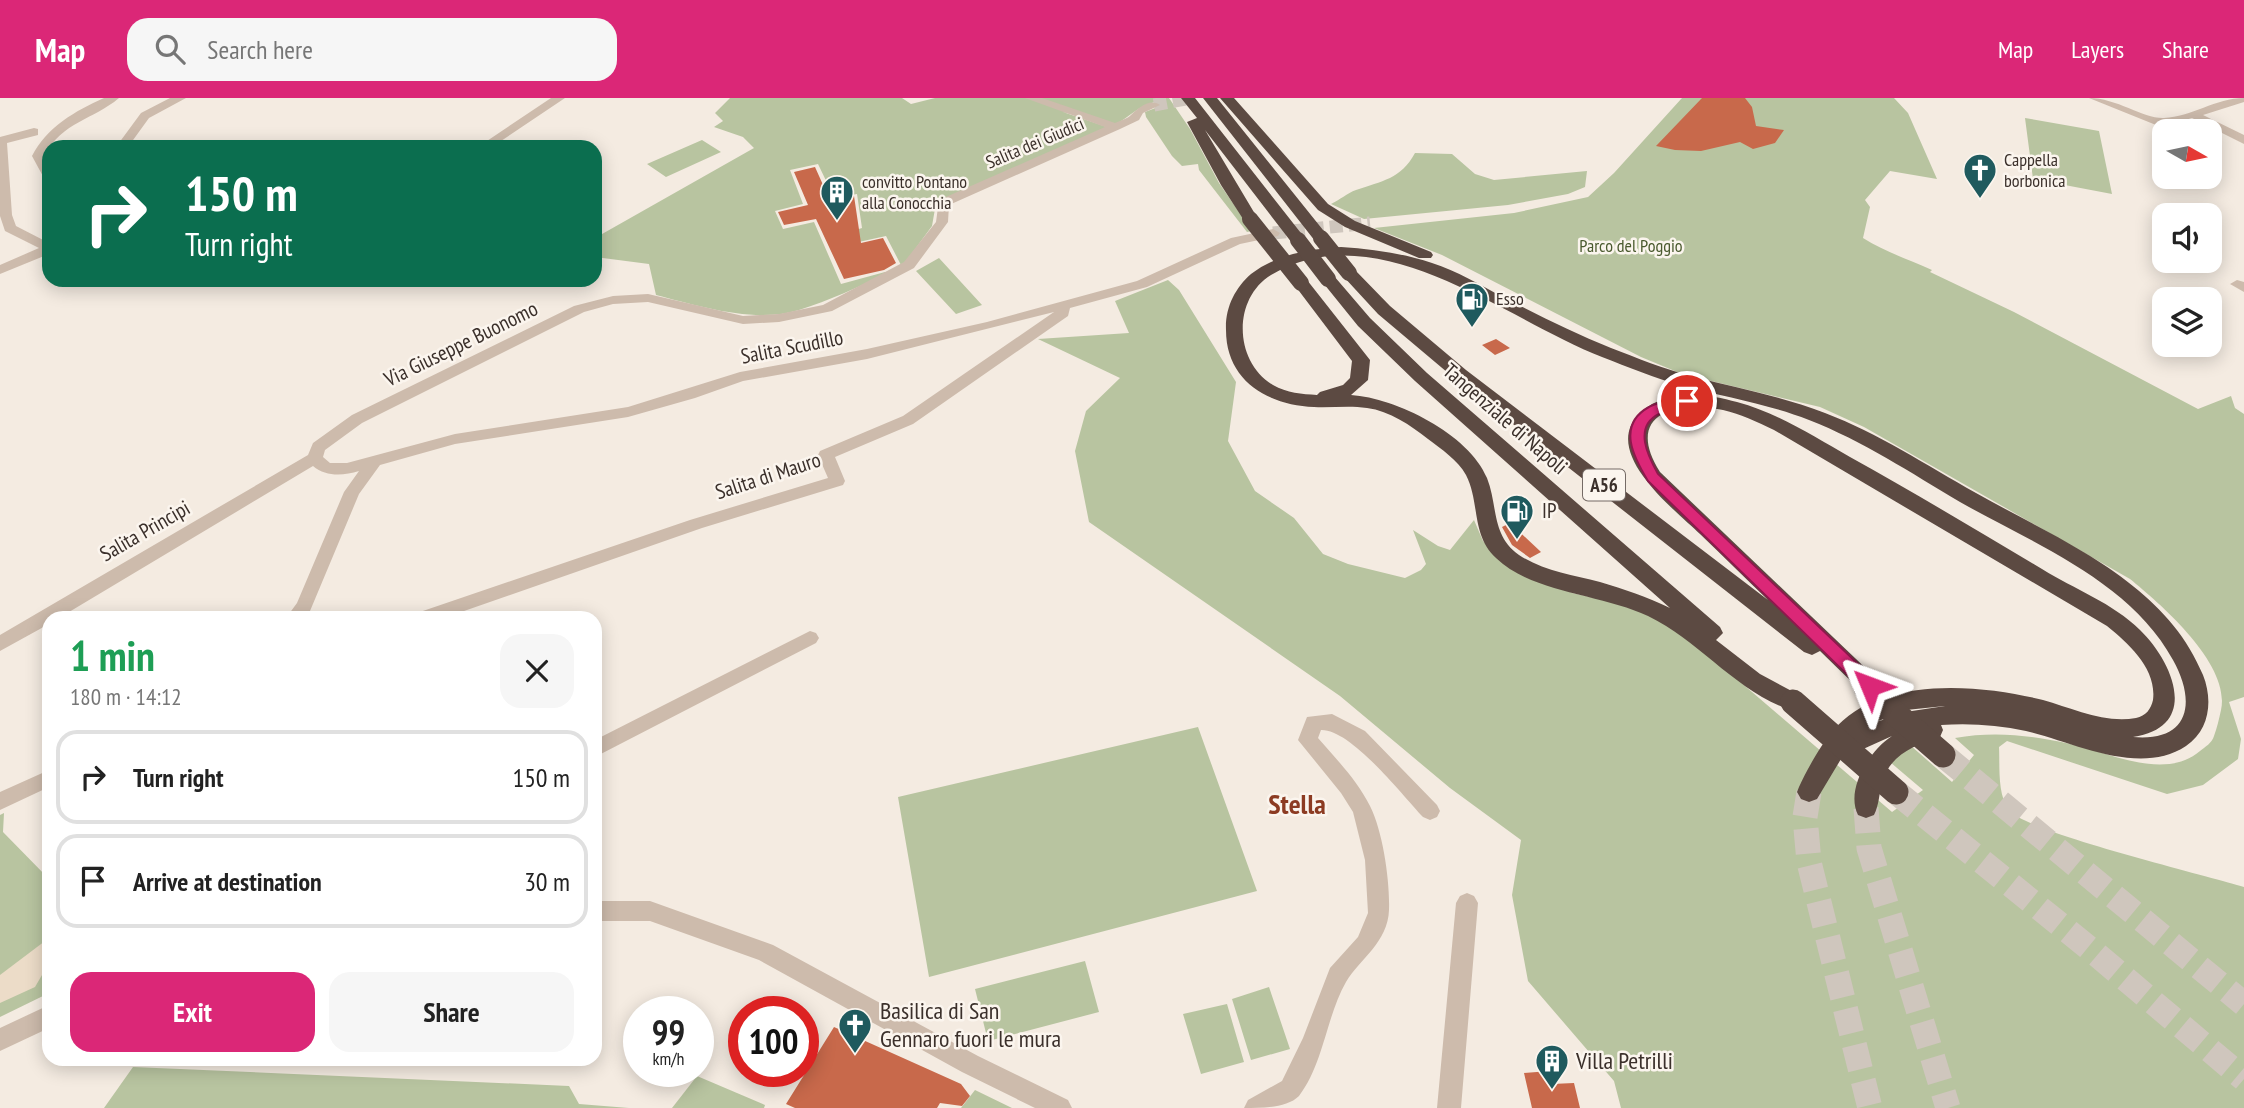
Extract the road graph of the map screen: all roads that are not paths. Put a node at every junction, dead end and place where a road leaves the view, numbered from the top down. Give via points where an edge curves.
1 (113, 98) edge
2 (180, 98) edge
3 (559, 98) edge
4 (1031, 98) edge
5 (1182, 98) edge
6 (1188, 98) edge
7 (1210, 98) edge
8 (1227, 98) edge
9 (2095, 98) edge
10 (2209, 98) edge
11 (2244, 98) edge
12 (1154, 105) dead end
13 (2223, 105) junction
14 (2193, 114) junction
15 (1116, 127) junction
16 (34, 132) dead end
17 (0, 140) edge
18 (49, 140) edge
19 (126, 140) edge
20 (495, 140) edge
21 (2244, 140) edge
22 (42, 146) edge
23 (42, 164) edge
24 (942, 222) joint
25 (1273, 233) tunnel mouth
26 (42, 244) edge
27 (42, 251) edge
28 (0, 270) edge
29 (1065, 305) junction
30 (1665, 374) junction
31 (314, 458) junction
32 (375, 461) junction
33 (1898, 491) junction
34 (1676, 526) dead end
35 (1742, 591) junction
36 (56, 611) edge
37 (300, 611) edge
38 (443, 611) edge
39 (42, 619) edge
40 (810, 638) dead end
41 (0, 644) edge
42 (1868, 687) junction
43 (1793, 702) junction
44 (2077, 735) junction
45 (602, 745) edge
46 (1833, 752) junction
47 (1943, 755) tunnel mouth
48 (42, 781) edge
49 (1809, 792) tunnel mouth
50 (1896, 792) tunnel mouth
51 (0, 801) edge
52 (1866, 808) tunnel mouth
53 (1430, 811) dead end
54 (1467, 903) dead end
55 (602, 911) edge
56 (42, 1019) edge
57 (0, 1040) edge
58 (1060, 1108) edge
59 (1256, 1108) edge
60 (1449, 1108) edge

1 - 18 street
2 - 19 street via 149,111
3 - 20 street
4 - 15 street
5 - 33 highway, bridge via 1250,219 1301,283 1358,353 1362,367 1359,380 1322,397 1290,394 1272,386 1259,376 1246,352 1243,317 1255,288 1280,270 1304,262 1343,258 1396,263 1452,282 1616,364 1779,412
6 - 43 highway, Tangenziale di Napoli / A56, bridge via 1364,322
7 - 35 highway, Tangenziale di Napoli / A56, bridge via 1349,273 1393,318
8 - 30 highway via 1332,214 1457,270
9 - 14 street via 2156,121
10 - 13 street
11 - 13 street
12 - 15 street, Salita dei Giudici
13 - 14 street
14 - 21 street
15 - 24 street, Salita dei Giudici via 954,197 941,208
16 - 17 street
17 - 26 street via 10,228
22 - 23 street via 38,156
24 - 31 street, Via Giuseppe Buonomo via 909,265 827,308 743,320 648,298 613,300 579,309 357,419 318,447
25 - 29 street, Salita Scudillo via 1236,241 1142,284
27 - 28 street
29 - 32 street, Salita Scudillo via 867,354 740,377 628,412 455,439
29 - 38 street, Salita di Mauro via 1063,313 908,420 827,455 837,481
30 - 43 highway via 1578,342 1444,273 1382,256 1323,254 1287,261 1249,284 1235,312 1239,355 1250,377 1264,390 1306,402 1367,401 1413,417 1468,463 1479,483 1488,530 1509,558 1541,574 1653,609 1685,627 1752,680
30 - 44 highway via 1772,401 1854,432 2073,558 2138,601 2182,653 2197,687 2197,713 2182,736 2156,746 2123,746
31 - 32 street, Salita Scudillo via 326,468 346,469
31 - 36 street, Salita Principi
32 - 37 street via 352,492
33 - 42 highway via 1767,420 1723,404 1687,401 1664,406 1645,417 1637,433 1640,454 1665,491
33 - 46 highway via 2122,626 2161,677 2164,702 2153,722 2122,728 1995,701 1950,697 1908,701 1879,710 1849,729
34 - 35 highway
35 - 42 highway, Tangenziale di Napoli / A56
39 - 41 street, Salita Principi
40 - 45 street
42 - 47 highway, Tangenziale di Napoli / A56, bridge
43 - 50 highway, Tangenziale di Napoli / A56, bridge
44 - 46 highway via 2009,719 1945,715 1887,726
44 - 52 highway via 1972,726 1921,733 1896,745 1880,762 1867,785
46 - 49 highway
48 - 51 street
53 - 59 street via 1358,737 1332,722 1314,723 1308,740 1362,810 1375,860 1379,913 1366,944 1338,975 1290,1089
54 - 60 street
55 - 58 street via 650,911 765,952
56 - 57 street

